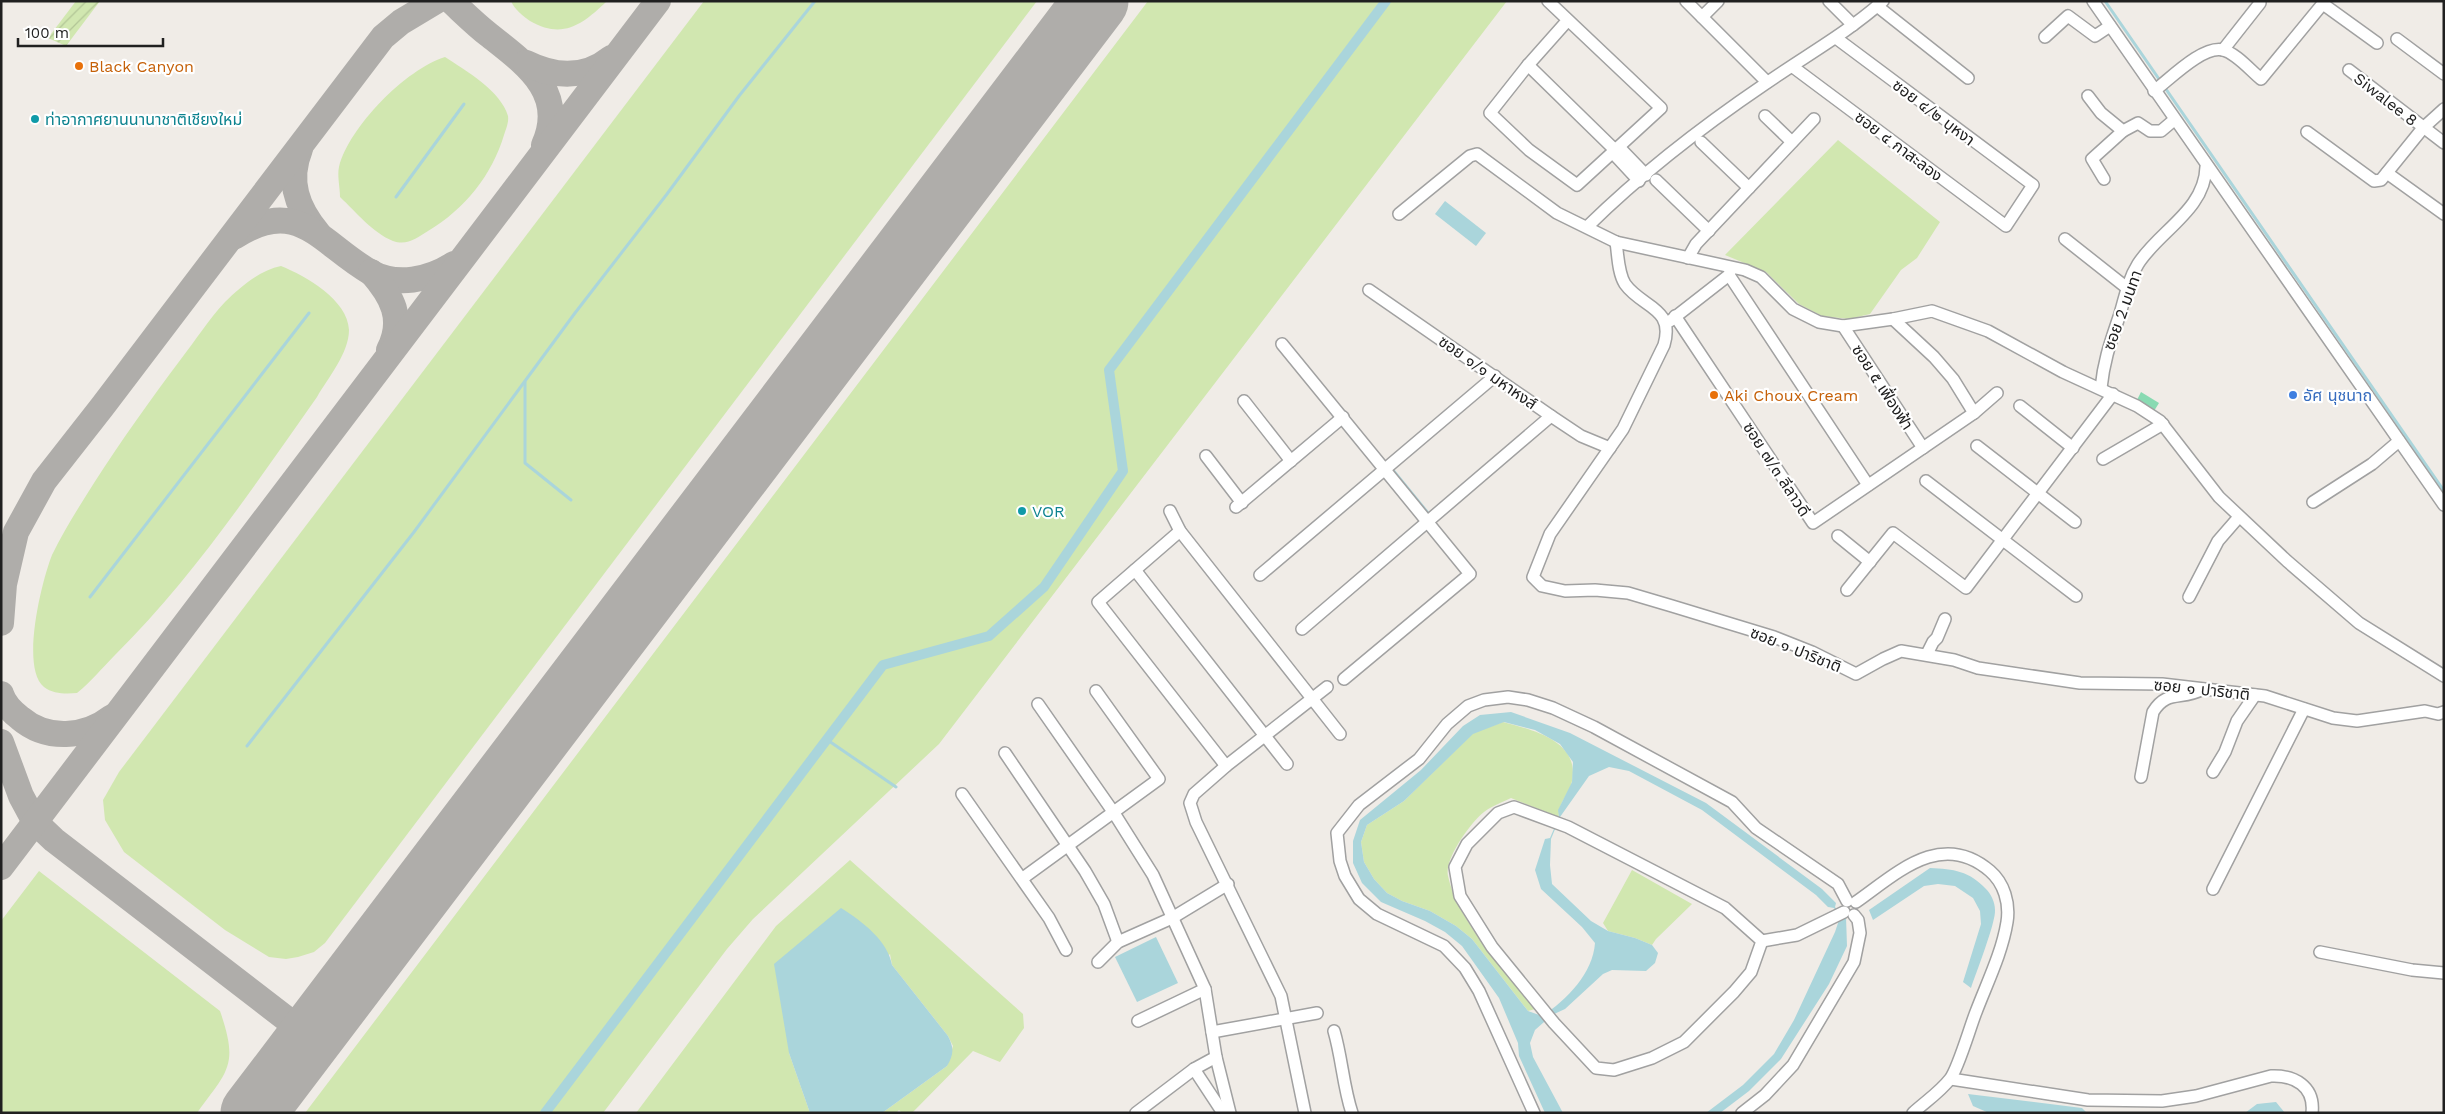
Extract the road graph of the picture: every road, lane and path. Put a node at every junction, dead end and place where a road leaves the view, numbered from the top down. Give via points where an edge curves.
1 (1548, 1) edge
2 (1686, 1) edge
3 (1718, 1) edge
4 (1829, 1) edge
5 (2092, 1) edge
6 (2260, 3) dead end
7 (2324, 3) edge
8 (1880, 4) edge
9 (1702, 17) junction
10 (1568, 20) junction
11 (1853, 25) junction
12 (2110, 26) junction
13 (2045, 37) dead end
14 (1836, 38) junction
15 (2397, 39) dead end
16 (2377, 43) dead end
17 (2223, 50) junction
18 (1528, 65) junction
19 (1793, 67) junction
20 (2349, 70) dead end
21 (2444, 74) edge
22 (1968, 78) dead end
23 (1767, 82) junction
24 (2160, 86) junction
25 (2088, 96) dead end
26 (2444, 109) edge
27 (1765, 116) dead end
28 (1814, 118) dead end
29 (2174, 120) junction
30 (2423, 128) junction
31 (2123, 131) junction
32 (2308, 132) dead end
33 (1701, 142) dead end
34 (1792, 142) junction
35 (2444, 143) edge
36 (1616, 150) junction
37 (2206, 167) junction
38 (2387, 172) junction
39 (2104, 178) dead end
40 (1647, 179) junction
41 (1749, 188) junction
42 (1398, 214) dead end
43 (2444, 214) edge
44 (1588, 226) junction
45 (2006, 226) joint
46 (1709, 231) junction
47 (2065, 239) dead end
48 (1616, 242) junction
49 (1688, 258) junction
50 (1730, 271) junction
51 (2127, 288) junction
52 (1369, 290) dead end
53 (1893, 319) junction
54 (1671, 320) junction
55 (1843, 326) junction
56 (1282, 344) dead end
57 (1495, 376) junction
58 (2100, 388) junction
59 (1997, 393) dead end
60 (2114, 394) junction
61 (1244, 401) dead end
62 (2020, 406) dead end
63 (1974, 413) junction
64 (1551, 416) junction
65 (1342, 417) junction
66 (2163, 424) junction
67 (2399, 441) junction
68 (1977, 446) dead end
69 (1610, 448) junction
70 (1923, 448) junction
71 (2073, 448) junction
72 (1206, 456) dead end
73 (2103, 459) dead end
74 (1291, 461) junction
75 (1385, 469) junction
76 (1926, 481) dead end
77 (1868, 485) junction
78 (2038, 494) junction
79 (2314, 502) dead end
80 (2444, 505) edge
81 (1170, 511) dead end
82 (2238, 518) junction
83 (1428, 522) junction
84 (2075, 522) dead end
85 (1180, 531) junction
86 (1838, 536) dead end
87 (2003, 540) junction
88 (1870, 562) junction
89 (1134, 570) junction
90 (1260, 576) dead end
91 (1847, 590) dead end
92 (2076, 596) dead end
93 (2189, 597) dead end
94 (1945, 619) dead end
95 (1302, 629) dead end
96 (1927, 654) junction
97 (2444, 676) edge
98 (1344, 679) dead end
99 (1327, 687) dead end
100 (2203, 689) junction
101 (1096, 691) dead end
102 (2255, 695) junction
103 (1311, 698) junction
104 (1038, 704) dead end
105 (2304, 710) junction
106 (2444, 712) edge
107 (1340, 734) dead end
108 (1265, 736) junction
109 (1005, 753) dead end
110 (1287, 764) dead end
111 (1226, 766) junction
112 (2213, 772) dead end
113 (2140, 777) dead end
114 (962, 794) dead end
115 (1114, 813) junction
116 (1068, 846) junction
117 (1023, 878) junction
118 (1228, 884) junction
119 (2213, 889) dead end
120 (1846, 910) junction
121 (1172, 918) junction
122 (1762, 941) junction
123 (1118, 942) junction
124 (1066, 950) dead end
125 (2320, 952) dead end
126 (1098, 962) dead end
127 (2444, 972) edge
128 (1205, 989) junction
129 (1317, 1013) dead end
130 (1287, 1019) junction
131 (1138, 1021) dead end
132 (1334, 1031) dead end
133 (1212, 1032) junction
134 (1216, 1056) junction
135 (1194, 1069) junction
136 (1950, 1079) junction
137 (2163, 1107) edge
138 (1136, 1113) edge
139 (1223, 1113) edge
140 (1230, 1113) edge
141 (1305, 1113) edge
142 (1352, 1113) edge
143 (1534, 1113) edge
144 (1742, 1113) edge
145 (1913, 1113) edge
146 (2312, 1113) edge

1 - 10 street
2 - 9 street
3 - 9 street
4 - 11 street
5 - 12 street
6 - 17 street
7 - 16 street
7 - 17 street via 2260,79
8 - 11 street
8 - 22 street
9 - 23 street
10 - 18 street
10 - 36 street via 1661,108
11 - 14 street
12 - 13 street via 2095,36 2068,16
12 - 24 street
14 - 19 street
14 - 45 street, ซอย ๔/๒ บุหงา via 2033,185
15 - 21 street
17 - 24 street via 2204,54
18 - 36 street
18 - 36 street via 1490,113 1529,150 1577,185
19 - 23 street
19 - 45 street, ซอย ๔ กาสะลอง
20 - 30 street, Siwalee 8
23 - 40 street via 1701,128
24 - 29 street
25 - 31 street via 2101,113
26 - 30 street
27 - 34 street
28 - 34 street
29 - 31 street via 2161,131 2150,131 2138,124
29 - 37 street
30 - 35 street, Siwalee 8
30 - 38 street
31 - 39 street via 2092,159
32 - 38 street via 2374,181 2382,180
33 - 41 street
34 - 41 street
36 - 40 street
37 - 51 street, ซอย 2 มนทา via 2203,188 2139,262
37 - 67 street
38 - 43 street
40 - 44 street
40 - 46 street
41 - 46 street
42 - 44 street via 1470,156 1477,154 1558,213
44 - 48 street
46 - 49 street
47 - 51 street
48 - 49 street
48 - 54 street via 1626,284
49 - 50 street
50 - 54 street
50 - 55 street via 1761,277 1794,309 1818,322
50 - 77 street
51 - 58 street, ซอย 2 มนทา via 2104,361
52 - 57 street, ซอย ๑/๑ มหาหงส์
53 - 55 street
53 - 58 street via 1932,311 1988,332
53 - 63 street via 1947,371
54 - 69 street, ซอย ๑ ปาริชาติ via 1664,345 1623,429
54 - 77 street, ซอย ๗/๓ ลีลาวดี via 1812,523
55 - 70 street, ซอย ๕ เฟื่องฟ้า
56 - 65 street
57 - 64 street, ซอย ๑/๑ มหาหงส์
57 - 75 street
58 - 60 street
59 - 63 street
60 - 66 street
60 - 71 street
61 - 74 street
62 - 71 street
63 - 70 street
64 - 69 street, ซอย ๑/๑ มหาหงส์ via 1581,436
64 - 83 street
65 - 74 street
65 - 75 street
66 - 73 street
66 - 82 street
67 - 79 street via 2372,464
67 - 80 street
68 - 78 street
69 - 96 street, ซอย ๑ ปาริชาติ via 1550,534 1533,577 1542,586 1565,591 1628,594 1774,637 1856,674 1902,651
70 - 77 street
71 - 78 street
72 - 74 street via 1239,505
75 - 83 street
75 - 90 street
76 - 87 street
78 - 84 street
78 - 87 street
81 - 85 street
82 - 93 street via 2218,541
82 - 97 street via 2359,623
83 - 95 street
83 - 98 street via 1470,574
85 - 89 street
85 - 103 street
86 - 88 street
87 - 88 street via 1966,588 1893,533
87 - 92 street
88 - 91 street
89 - 108 street
89 - 111 street via 1098,602
94 - 96 street
96 - 100 street, ซอย ๑ ปาริชาติ via 1978,668 2080,683 2162,684
99 - 103 street
100 - 102 street, ซอย ๑ ปาริชาติ
100 - 113 street via 2191,696 2164,698 2159,702
101 - 115 street via 1159,779
102 - 105 street, ซอย ๑ ปาริชาติ
102 - 112 street via 2237,721
103 - 107 street
103 - 108 street
104 - 115 street
105 - 106 street, ซอย ๑ ปาริชาติ via 2357,722 2424,711
105 - 119 street
108 - 110 street
108 - 111 street
109 - 116 street
111 - 118 street via 1194,794 1190,803 1196,822
114 - 117 street
115 - 116 street
115 - 121 street via 1153,875
116 - 117 street
116 - 123 street via 1104,904
117 - 124 street
118 - 121 street
118 - 130 street via 1281,996
120 - 122 street via 1797,935
120 - 136 street via 1910,864 1932,854 1962,855 1980,863 2000,880 2006,896 2007,921 1996,963
120 - 143 street via 1838,884 1756,828 1732,802 1594,727 1528,700 1508,697 1468,706 1447,724 1419,759 1359,805 1337,833 1340,861 1350,888 1359,900 1377,914 1444,946 1465,968 1479,991
120 - 144 street via 1858,920 1860,933 1854,962 1793,1065 1765,1095
121 - 123 street
121 - 128 street
122 - 122 street via 1750,972 1684,1042 1652,1058 1614,1070 1596,1068 1492,947 1460,896 1456,867 1468,844 1498,813 1514,807 1568,827 1725,908
123 - 126 street
125 - 127 street via 2412,970
128 - 131 street
128 - 133 street
129 - 130 street
130 - 133 street
130 - 141 street
132 - 142 street
133 - 134 street
134 - 135 street
134 - 140 street
135 - 138 street
135 - 139 street
136 - 137 street via 2088,1100
136 - 145 street
137 - 146 street via 2271,1076 2283,1076 2295,1078 2308,1093

